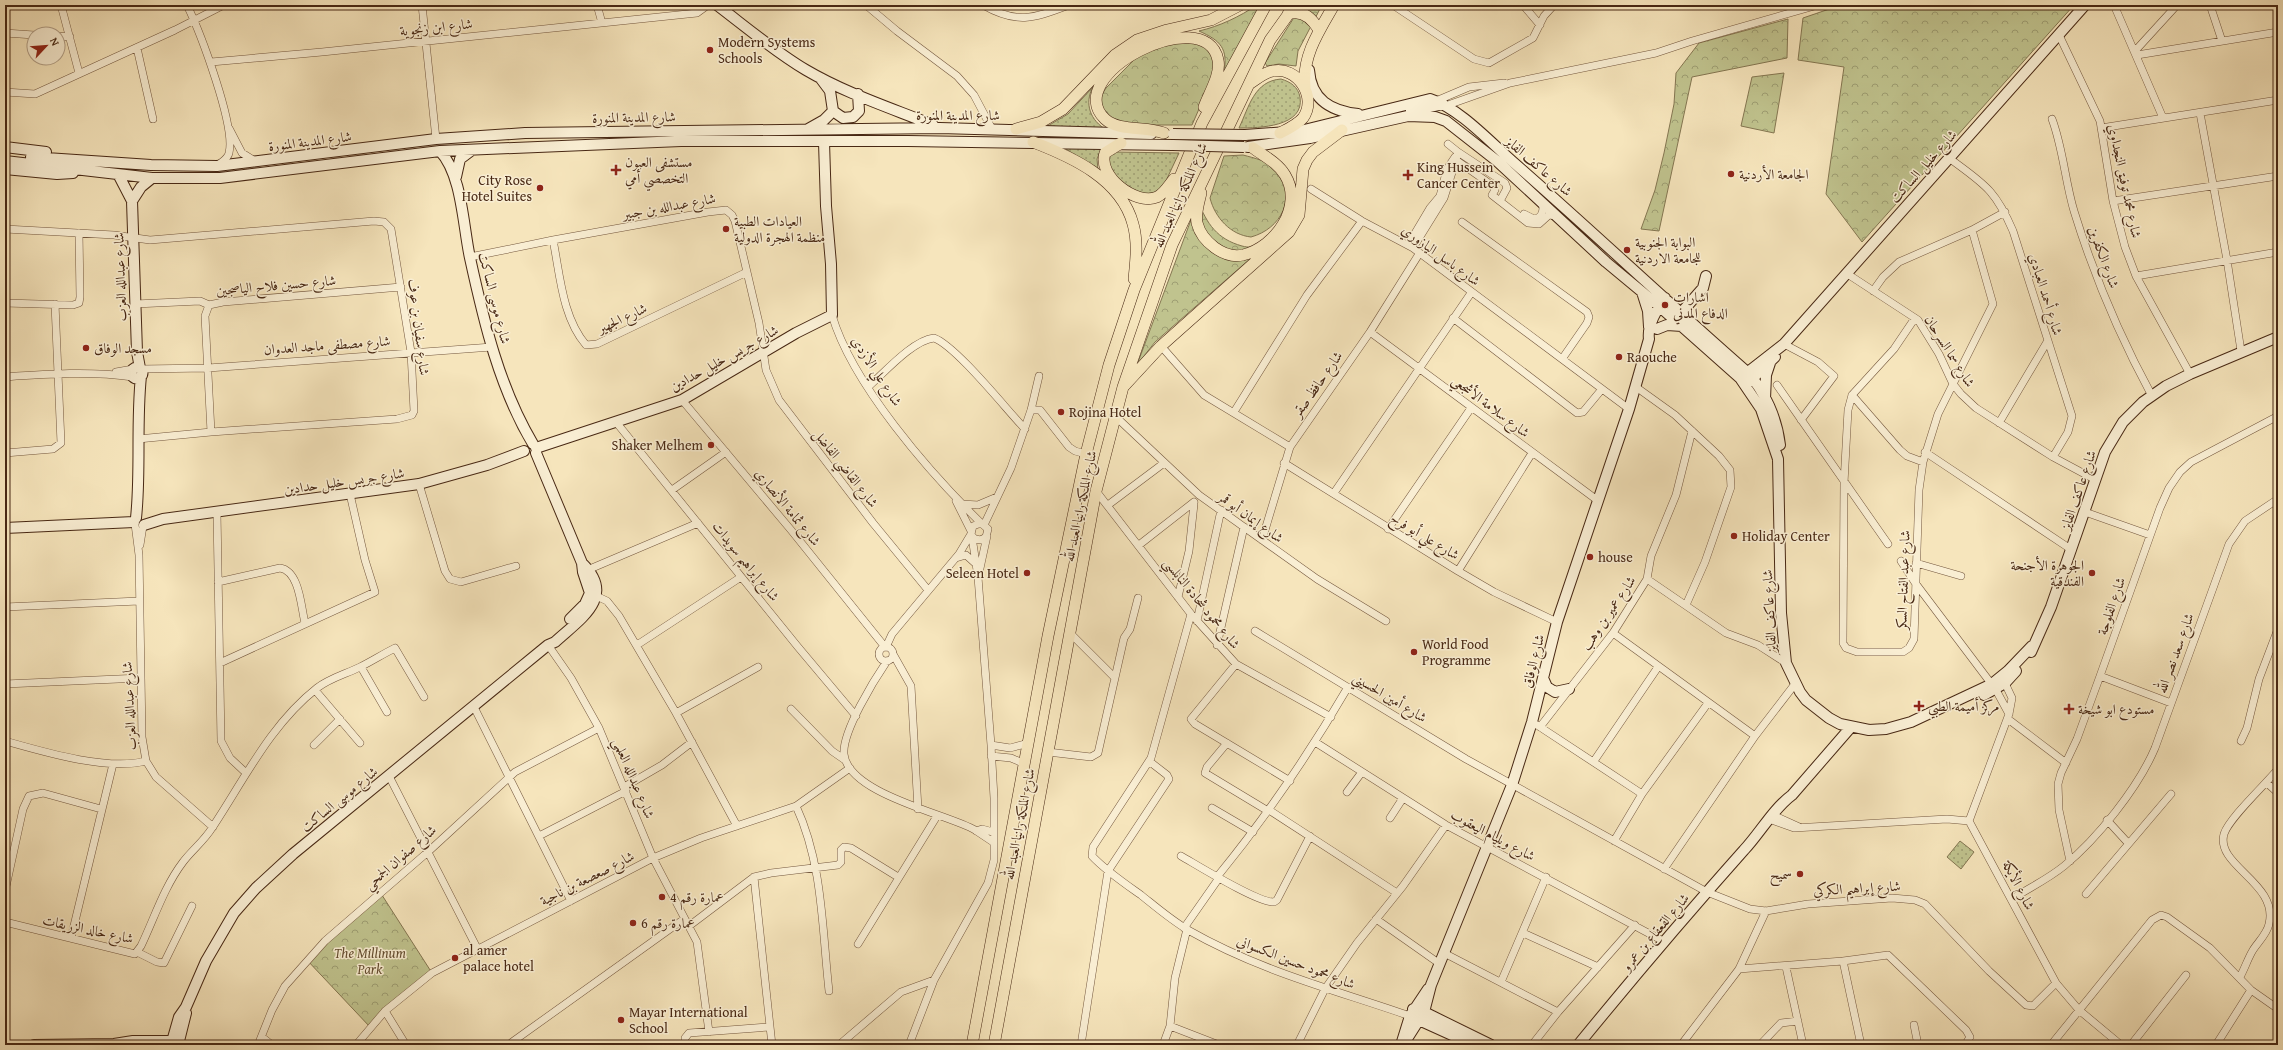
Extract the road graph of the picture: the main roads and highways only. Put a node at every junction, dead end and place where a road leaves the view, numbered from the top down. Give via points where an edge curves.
1 (717, 5) edge
2 (1240, 5) edge
3 (1266, 5) edge
4 (1295, 5) edge
5 (1334, 5) edge
6 (1340, 5) edge
7 (2085, 5) edge
8 (1288, 14) junction
9 (1319, 30) junction
10 (820, 78) junction
11 (1248, 85) junction
12 (1305, 90) junction
13 (858, 94) junction
14 (1442, 103) junction
15 (833, 111) junction
16 (1372, 112) junction
17 (1382, 122) junction
18 (1202, 123) junction
19 (940, 128) junction
20 (1016, 129) junction
21 (807, 130) junction
22 (1342, 130) junction
23 (1280, 132) junction
24 (1168, 134) junction
25 (824, 142) junction
26 (1033, 142) junction
27 (1121, 143) junction
28 (1173, 145) joint
29 (5, 147) edge
30 (1248, 147) junction
31 (473, 150) junction
32 (440, 151) junction
33 (5, 154) edge
34 (97, 160) junction
35 (5, 161) edge
36 (5, 169) edge
37 (1182, 169) junction
38 (99, 172) junction
39 (118, 174) junction
40 (1204, 175) junction
41 (456, 177) junction
42 (152, 178) junction
43 (132, 201) junction
44 (1706, 276) dead end
45 (1134, 290) junction
46 (1641, 290) junction
47 (1665, 304) junction
48 (1681, 313) junction
49 (832, 315) joint
50 (1682, 326) junction
51 (1652, 332) junction
52 (2278, 337) edge
53 (1783, 344) junction
54 (1770, 362) junction
55 (1746, 379) junction
56 (1123, 387) junction
57 (1765, 399) junction
58 (531, 450) junction
59 (1778, 459) junction
60 (140, 521) junction
61 (5, 528) edge
62 (1543, 678) junction
63 (1569, 689) road end
64 (1851, 727) junction
65 (1431, 985) junction
66 (1412, 1013) junction
67 (1422, 1016) junction
68 (175, 1043) edge
69 (117, 1044) edge
70 (1484, 1044) edge
71 (34, 1045) edge
72 (78, 1045) edge
73 (972, 1045) edge
74 (994, 1045) edge
75 (1402, 1045) edge
76 (1578, 1045) edge

1 - 10 main road via 781,54
2 - 20 main road via 1211,20 1137,40 1115,56 1063,110 1041,122
3 - 18 main road, شارع الملكة رانيا العبد الله
4 - 8 main road, شارع الملكة رانيا العبد الله
5 - 9 main road
6 - 16 main road via 1314,48 1309,61 1309,78 1316,95 1327,106 1346,112
7 - 53 main road, شارع خليل الساكت
8 - 9 main road via 1297,12 1305,15 1313,20
8 - 11 main road, شارع الملكة رانيا العبد الله via 1270,40
9 - 12 main road via 1306,62
10 - 13 main road
10 - 15 main road via 830,91
11 - 12 main road via 1268,72 1281,70 1296,76
11 - 40 main road, شارع الملكة رانيا العبد الله
12 - 23 main road via 1308,102 1303,117
13 - 15 main road via 859,111 853,117 843,118
13 - 19 main road
14 - 16 main road via 1430,99
14 - 17 main road via 1392,115
14 - 47 main road, شارع عاكف الفايز via 1533,179
15 - 21 main road
16 - 23 main road via 1300,131
17 - 22 main road, شارع عاكف الفايز
17 - 46 main road, شارع عاكف الفايز via 1421,115 1446,121 1478,145 1606,262
18 - 24 main road via 1204,107 1219,66 1216,54 1208,44 1195,38 1163,40 1138,50 1118,66 1098,88 1095,102 1102,116 1114,125 1151,129
18 - 37 main road, شارع الملكة رانيا العبد الله
19 - 20 main road, شارع المدينة المنورة
19 - 21 main road, شارع المدينة المنورة
20 - 24 main road, شارع المدينة المنورة
21 - 34 main road, شارع المدينة المنورة via 525,133 436,139 217,166 151,165
22 - 30 main road, شارع عاكف الفايز via 1310,138
22 - 56 main road via 1313,152 1307,160 1303,169 1299,214 1289,232 1162,346
23 - 24 main road, bridge
25 - 26 main road, شارع المدينة المنورة
25 - 31 main road, شارع المدينة المنورة via 681,141
25 - 49 main road, شارع علي الأزدي
26 - 27 main road, شارع المدينة المنورة
26 - 45 main road via 1075,160 1096,174 1122,200 1128,210 1136,240
27 - 28 main road, شارع المدينة المنورة
27 - 37 main road via 1105,153 1104,164 1108,175 1136,196 1151,199 1161,195
28 - 30 main road, شارع عاكف الفايز, bridge
29 - 34 main road, شارع المدينة المنورة
30 - 40 main road via 1272,162 1285,175 1291,193 1291,207 1280,228 1268,241 1243,255 1232,255 1222,252 1206,240 1197,222
31 - 32 main road, شارع المدينة المنورة
31 - 41 main road, شارع موسى الساكت via 460,159
32 - 41 main road, شارع موسى الساكت
32 - 42 main road, شارع المدينة المنورة via 220,178
33 - 34 main road, شارع المدينة المنورة
35 - 38 main road, شارع المدينة المنورة
36 - 38 main road, شارع المدينة المنورة via 57,174
37 - 45 main road, شارع الملكة رانيا العبد الله
38 - 39 main road, شارع المدينة المنورة
39 - 42 main road, شارع المدينة المنورة
39 - 43 main road, شارع عبدالله العزب
40 - 56 main road, شارع الملكة رانيا العبد الله via 1172,245
41 - 58 main road, شارع موسى الساكت via 470,257 492,347
42 - 43 main road via 141,187
43 - 60 main road, شارع عبدالله العزب
44 - 48 main road via 1703,288
45 - 73 main road, شارع الملكة رانيا العبد الله via 1109,365 1086,454 1048,636
46 - 47 main road, شارع عاكف الفايز
46 - 51 main road
47 - 48 main road, شارع عاكف الفايز
47 - 50 main road, شارع عاكف الفايز
47 - 51 main road, شارع الوفاق
48 - 55 main road, شارع عاكف الفايز
49 - 58 main road, شارع جريس خليل حدادين via 682,400
50 - 51 main road via 1667,325
50 - 55 main road, شارع عاكف الفايز
51 - 62 main road, شارع الوفاق via 1629,409 1557,622
52 - 64 main road, شارع عاكف الفايز via 2190,374 2152,396 2122,422 2105,452 2094,479 2072,550 2031,652 2003,680 1940,714 1925,716 1886,729
53 - 54 main road, شارع خليل الساكت
53 - 55 main road, شارع خليل الساكت
54 - 55 main road, شارع خليل الساكت
54 - 57 main road via 1766,375
55 - 57 main road, شارع عاكف الفايز
55 - 59 main road, شارع عاكف الفايز via 1766,421
56 - 74 main road, شارع الملكة رانيا العبد الله via 1096,491
57 - 59 main road, شارع عاكف الفايز via 1777,430 1780,451
58 - 60 main road, شارع جريس خليل حدادين via 419,484 217,513
58 - 68 main road, شارع موسى الساكت via 598,591 558,630 548,645 274,871 246,899 206,961 186,1007 185,1019
59 - 64 main road, شارع عاكف الفايز via 1781,613 1786,663 1795,684 1806,700 1820,712 1840,724
60 - 61 main road, شارع جريس خليل حدادين
62 - 63 main road via 1547,687 1555,692
62 - 65 main road, شارع الوفاق via 1536,724 1488,849
64 - 76 main road, شارع القعقاع بن عمرو
65 - 66 main road, شارع الوفاق
65 - 67 main road, شارع الوفاق
66 - 67 main road
66 - 75 main road, شارع الوفاق
67 - 70 main road
67 - 75 main road, شارع الوفاق
68 - 69 main road via 133,1041
69 - 72 main road
71 - 72 main road

